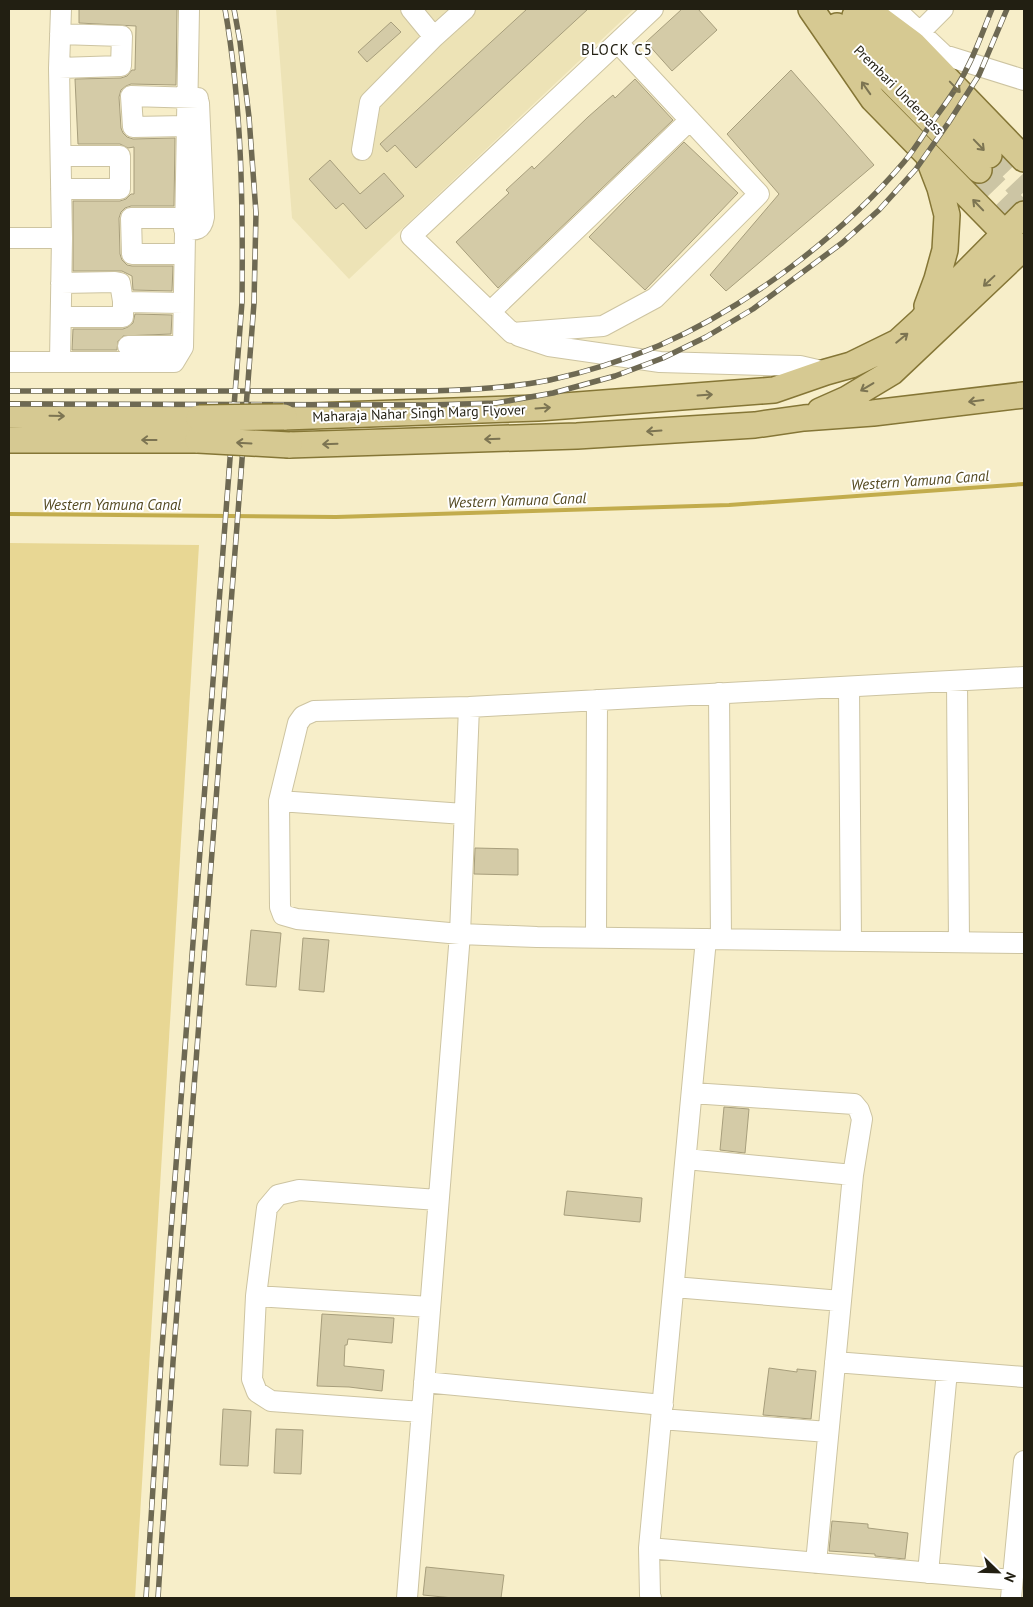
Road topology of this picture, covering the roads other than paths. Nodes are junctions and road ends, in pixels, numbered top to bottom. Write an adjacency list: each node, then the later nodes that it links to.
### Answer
1 (61, 9): 13 (street)
2 (189, 9): 19 (street)
3 (411, 9): 14 (street)
4 (465, 9): 14 (street)
5 (653, 9): 15 (street)
6 (811, 9): 23 (main road, one-way to 6)
7 (820, 9): 8 (main road, Prembari Underpass, one-way to 7)
8 (848, 9)
9 (866, 9): 25 (main road, one-way to 25)
10 (895, 9): 12 (street)
11 (943, 9): 12 (street)
12 (920, 32): 18 (street)
13 (60, 34): 16 (street); 16 (street)
14 (434, 37): 22 (street)
15 (618, 43): 20 (street); 36 (street)
16 (59, 68): 24 (street)
17 (198, 78): 19 (street)
18 (1024, 80)
19 (193, 98): 21 (street); 21 (street); 28 (street)
20 (690, 120): 36 (street); 39 (street)
21 (186, 126): 28 (street)
22 (362, 150)
23 (927, 154): 31 (main road, one-way to 23); 38 (main road)
24 (60, 156): 26 (street); 26 (street)
25 (1024, 159)
26 (61, 189): 30 (street)
27 (1024, 214): 31 (main road)
28 (184, 224): 32 (street); 32 (street)
29 (9, 238): 30 (street)
30 (62, 238): 33 (street)
31 (1019, 246): 38 (main road, Maharaja Nahar Singh Marg Flyover); 47 (main road, one-way to 47)
32 (184, 254): 35 (street)
33 (61, 283): 34 (street); 37 (street)
34 (123, 301): 35 (street); 37 (street)
35 (183, 303): 41 (street)
36 (490, 312): 39 (street)
37 (61, 317): 43 (street)
38 (922, 320): 44 (main road, Maharaja Nahar Singh Marg Flyover, one-way to 38)
39 (512, 333): 44 (street)
40 (128, 346): 41 (street)
41 (183, 346): 43 (street)
42 (9, 362): 43 (street)
43 (60, 362)
44 (826, 372): 46 (main road, Maharaja Nahar Singh Marg Flyover, one-way to 44, bridge)
45 (1024, 395): 47 (main road, one-way to 47)
46 (9, 415)
47 (804, 418): 48 (main road, Maharaja Nahar Singh Marg Flyover, one-way to 48, bridge)
48 (9, 440)
49 (1024, 677): 50 (street)
50 (957, 681): 51 (street); 61 (street)
51 (849, 687): 52 (street); 60 (street)
52 (719, 694): 53 (street); 59 (street)
53 (597, 700): 54 (street); 58 (street)
54 (469, 707): 55 (street); 56 (street)
55 (279, 800): 56 (street); 57 (street)
56 (464, 814): 57 (street)
57 (460, 934): 58 (street); 66 (street)
58 (596, 938): 59 (street)
59 (714, 939): 60 (street); 63 (street)
60 (851, 941): 61 (street)
61 (959, 942): 62 (street)
62 (1024, 943)
63 (692, 1093): 64 (street); 65 (street)
64 (686, 1159): 65 (street); 67 (street)
65 (852, 1175): 69 (street)
66 (438, 1200): 68 (street); 70 (street)
67 (674, 1287): 69 (street); 76 (street)
68 (256, 1296): 70 (street); 75 (street)
69 (841, 1301): 71 (street)
70 (430, 1307): 74 (street)
71 (835, 1362): 72 (street); 77 (street)
72 (947, 1371): 73 (street); 82 (street)
73 (1024, 1377)
74 (424, 1382): 75 (street); 76 (street)
75 (422, 1412): 84 (street)
76 (662, 1412): 77 (street); 80 (street)
77 (828, 1432): 81 (street)
78 (1024, 1461): 79 (street)
79 (1024, 1466): 83 (street)
80 (649, 1548): 81 (street); 85 (street)
81 (816, 1563): 82 (street)
82 (928, 1573): 83 (street)
83 (1012, 1589)
84 (405, 1597)
85 (646, 1597)

